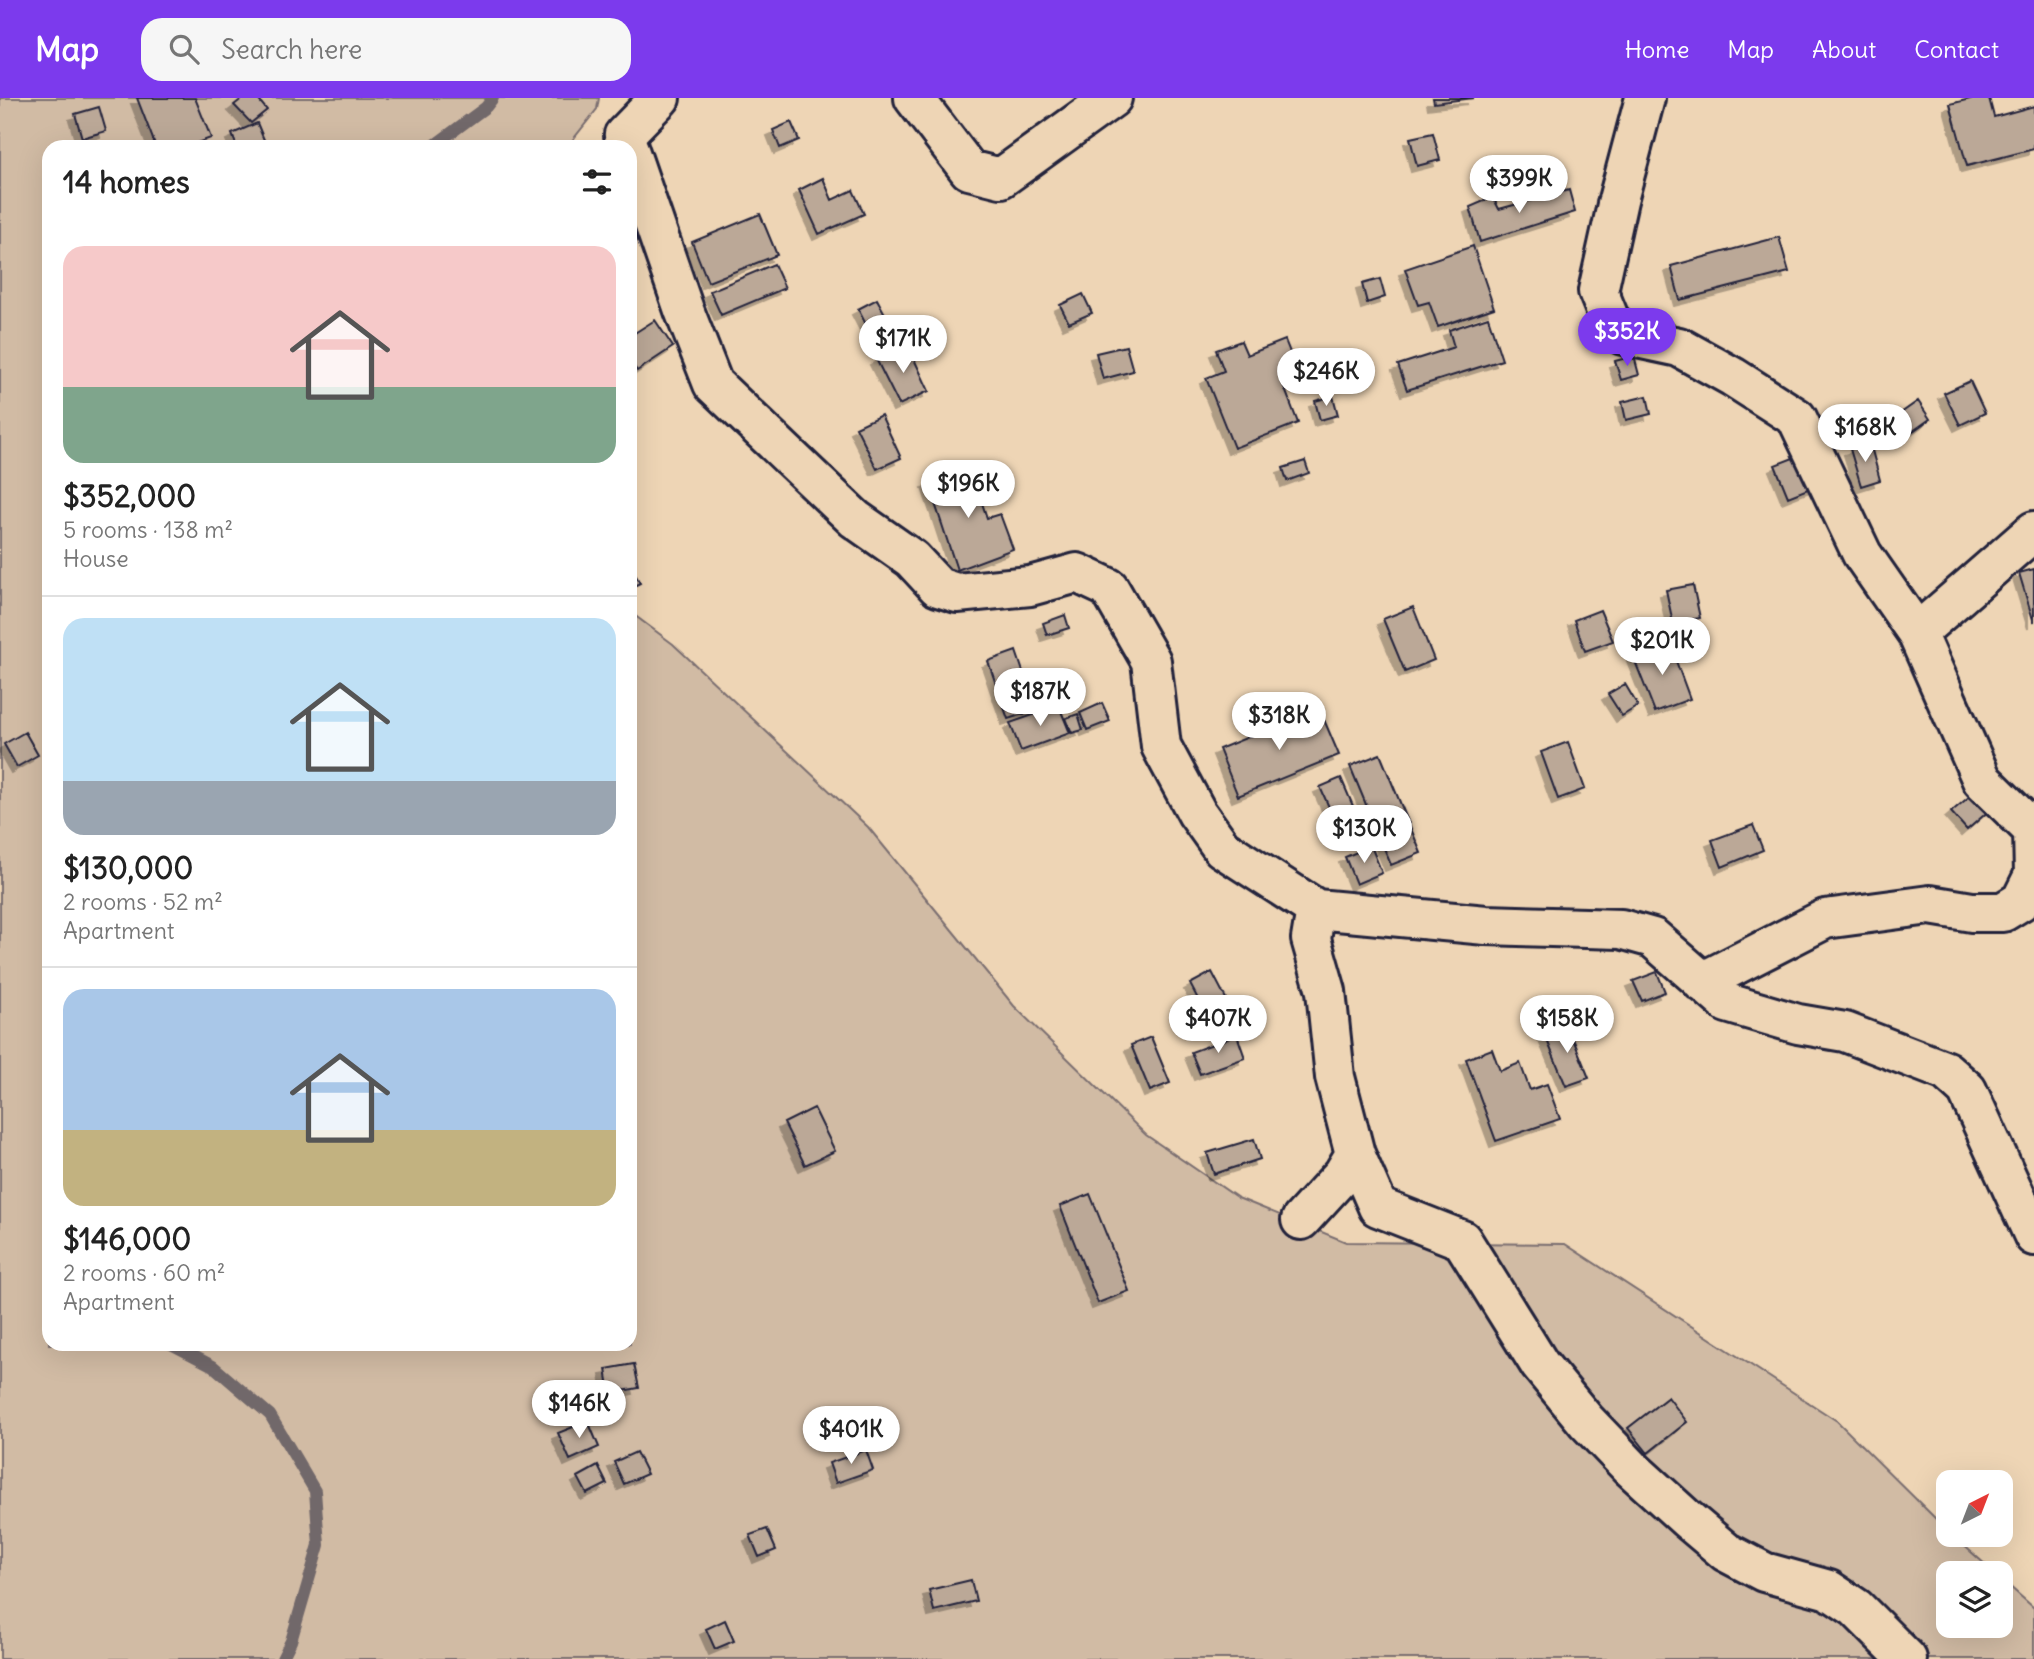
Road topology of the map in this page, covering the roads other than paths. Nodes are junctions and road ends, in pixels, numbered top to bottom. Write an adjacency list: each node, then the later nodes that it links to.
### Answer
1 (660, 98): 5 (street)
2 (914, 98): 3 (street)
3 (1112, 98)
4 (1645, 98): 8 (street)
5 (626, 140)
6 (637, 173): 10 (street)
7 (2034, 531): 8 (street)
8 (1917, 633): 9 (street)
9 (2034, 830): 11 (street)
10 (1316, 909): 11 (street); 12 (street)
11 (1702, 982): 14 (street)
12 (1355, 1154): 13 (street); 15 (street)
13 (1301, 1220)
14 (2034, 1236)
15 (1907, 1659)

